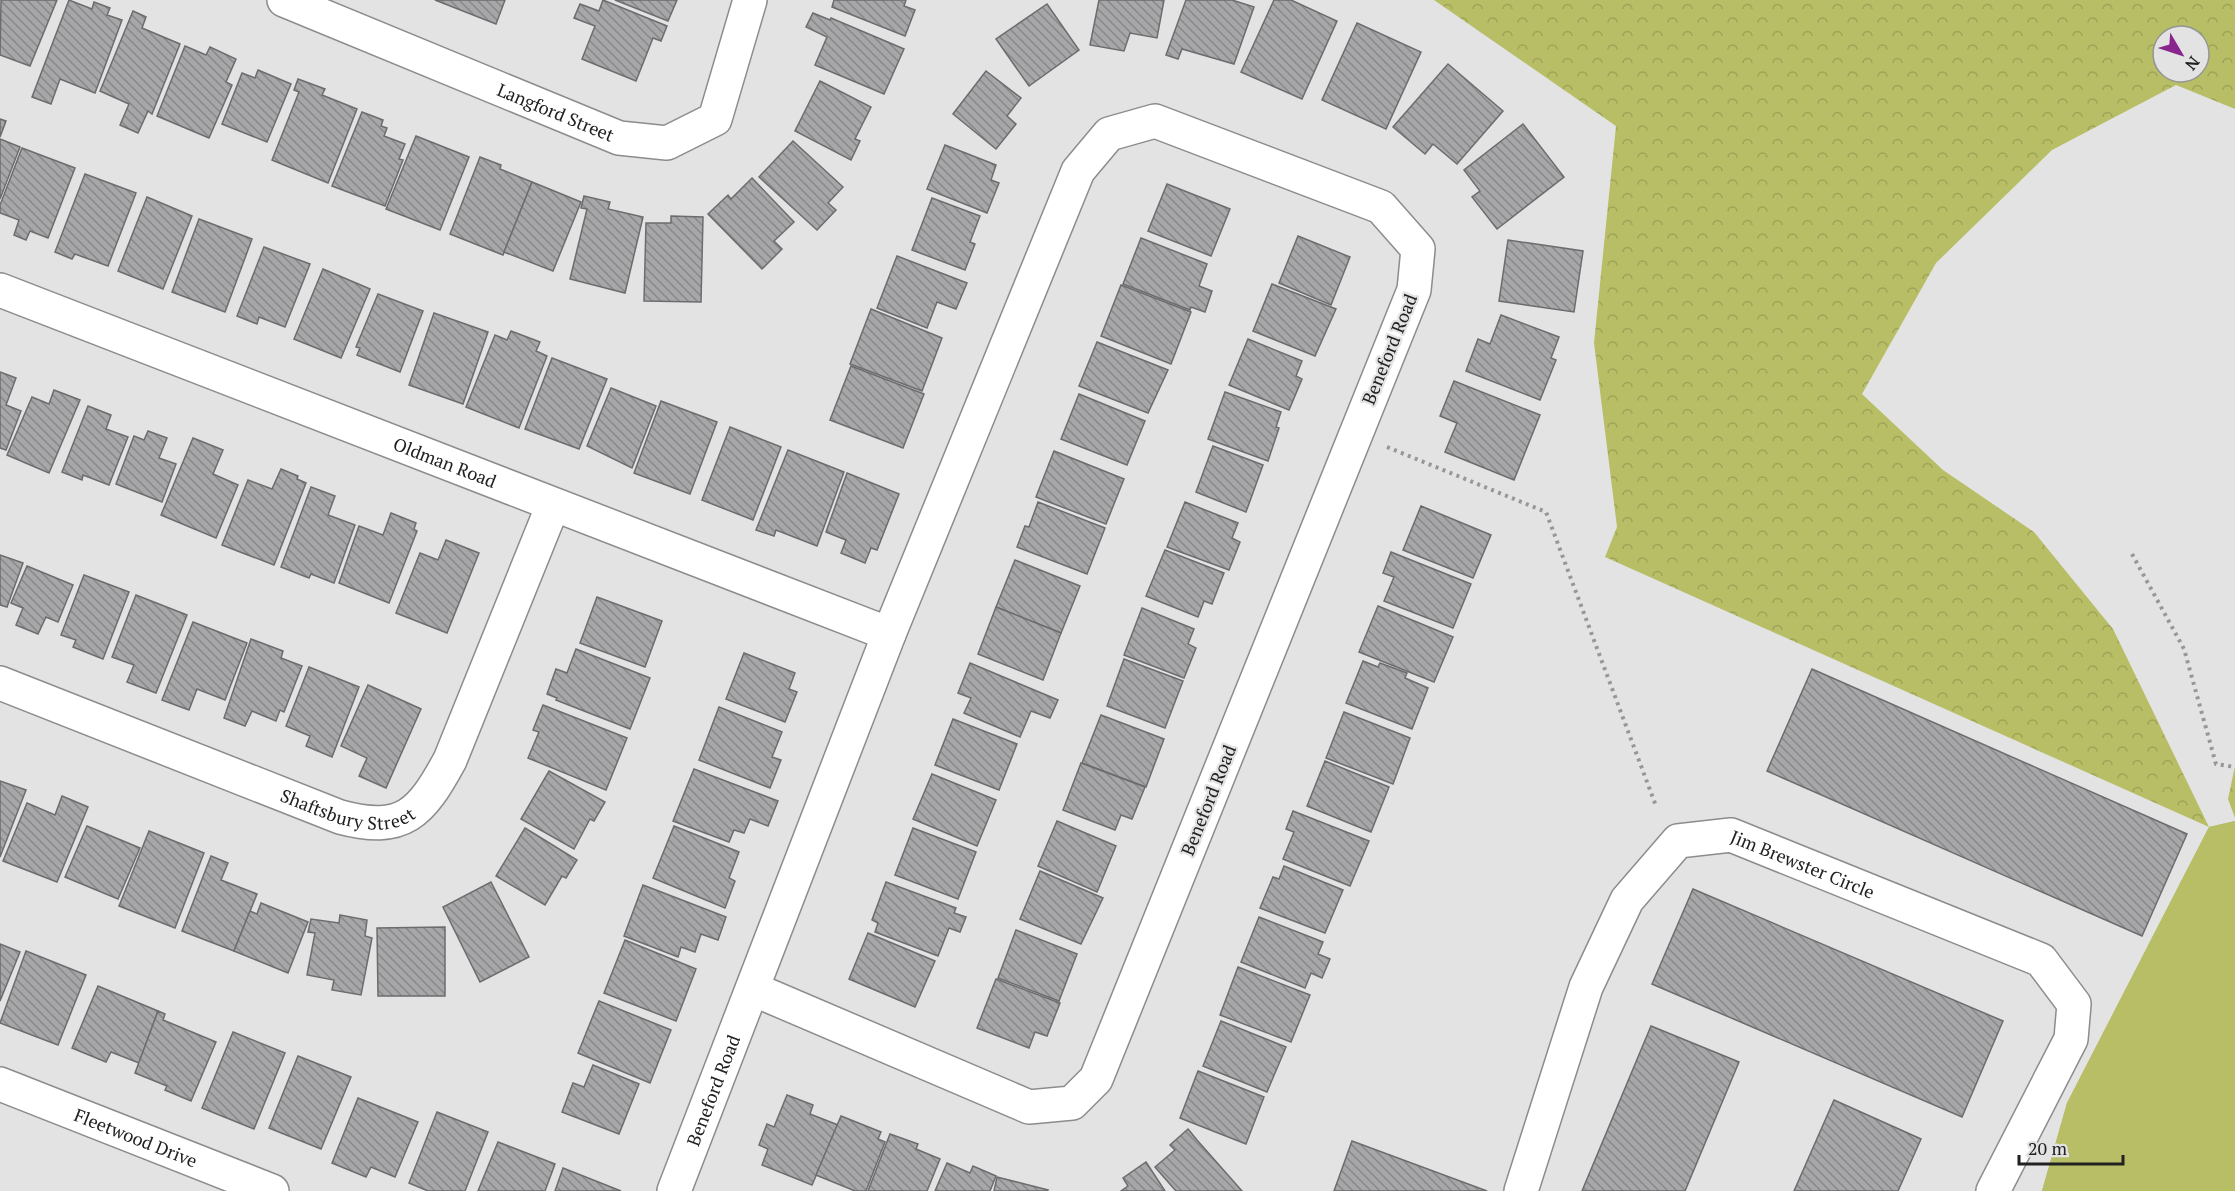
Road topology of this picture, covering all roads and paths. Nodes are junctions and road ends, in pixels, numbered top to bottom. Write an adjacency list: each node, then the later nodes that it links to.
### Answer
1 (750, 0): 2 (street, Langford Street)
2 (302, 3)
3 (0, 290): 5 (street, Oldman Road)
4 (1356, 434): 7 (street, Beneford Road); 10 (path); 11 (street, Beneford Road)
5 (553, 505): 7 (street, Oldman Road); 8 (street, Shaftsbury Street)
6 (2132, 554): 9 (path)
7 (889, 633): 11 (street, Beneford Road)
8 (0, 683)
9 (2235, 767)
10 (1656, 806)
11 (753, 989): 14 (street, Beneford Road)
12 (0, 1084): 13 (street, Fleetwood Drive)
13 (272, 1191)
14 (674, 1191)
15 (1521, 1191): 16 (street, Jim Brewster Circle)
16 (1994, 1191)

